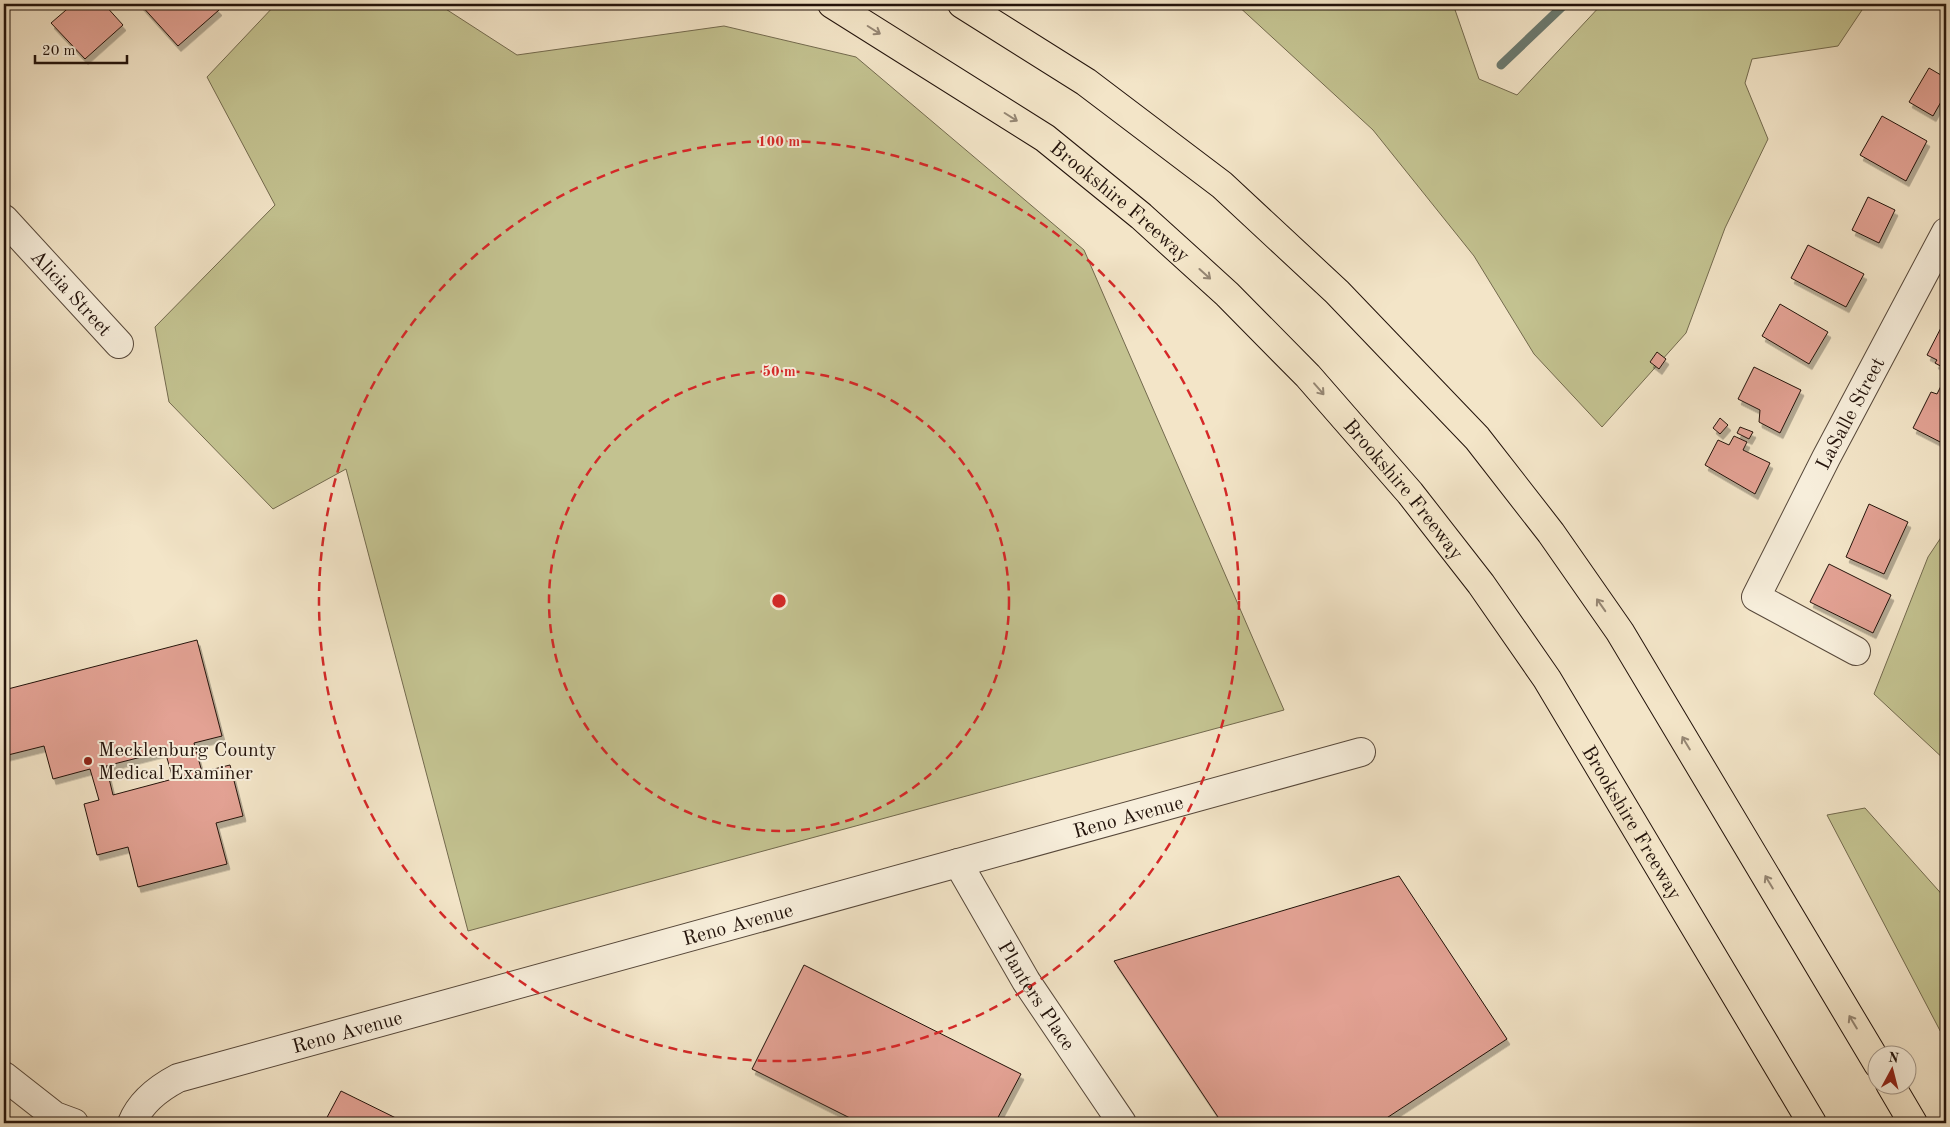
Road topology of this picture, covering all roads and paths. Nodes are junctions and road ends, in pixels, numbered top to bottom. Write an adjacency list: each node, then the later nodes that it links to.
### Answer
1 (832, 4): 15 (highway, Brookshire Freeway, one-way to 15)
2 (962, 4): 9 (highway, one-way to 2)
3 (4, 219): 5 (street, Alicia Street)
4 (1946, 232): 6 (street, LaSalle Street)
5 (119, 344)
6 (1856, 651)
7 (1361, 752): 8 (street, Reno Avenue)
8 (958, 863): 13 (street, Reno Avenue); 14 (street, Planters Place)
9 (1868, 1047)
10 (4, 1076): 12 (street)
11 (1896, 1094): 16 (highway)
12 (74, 1123)
13 (132, 1123)
14 (1122, 1123)
15 (1812, 1123)
16 (1913, 1123)

